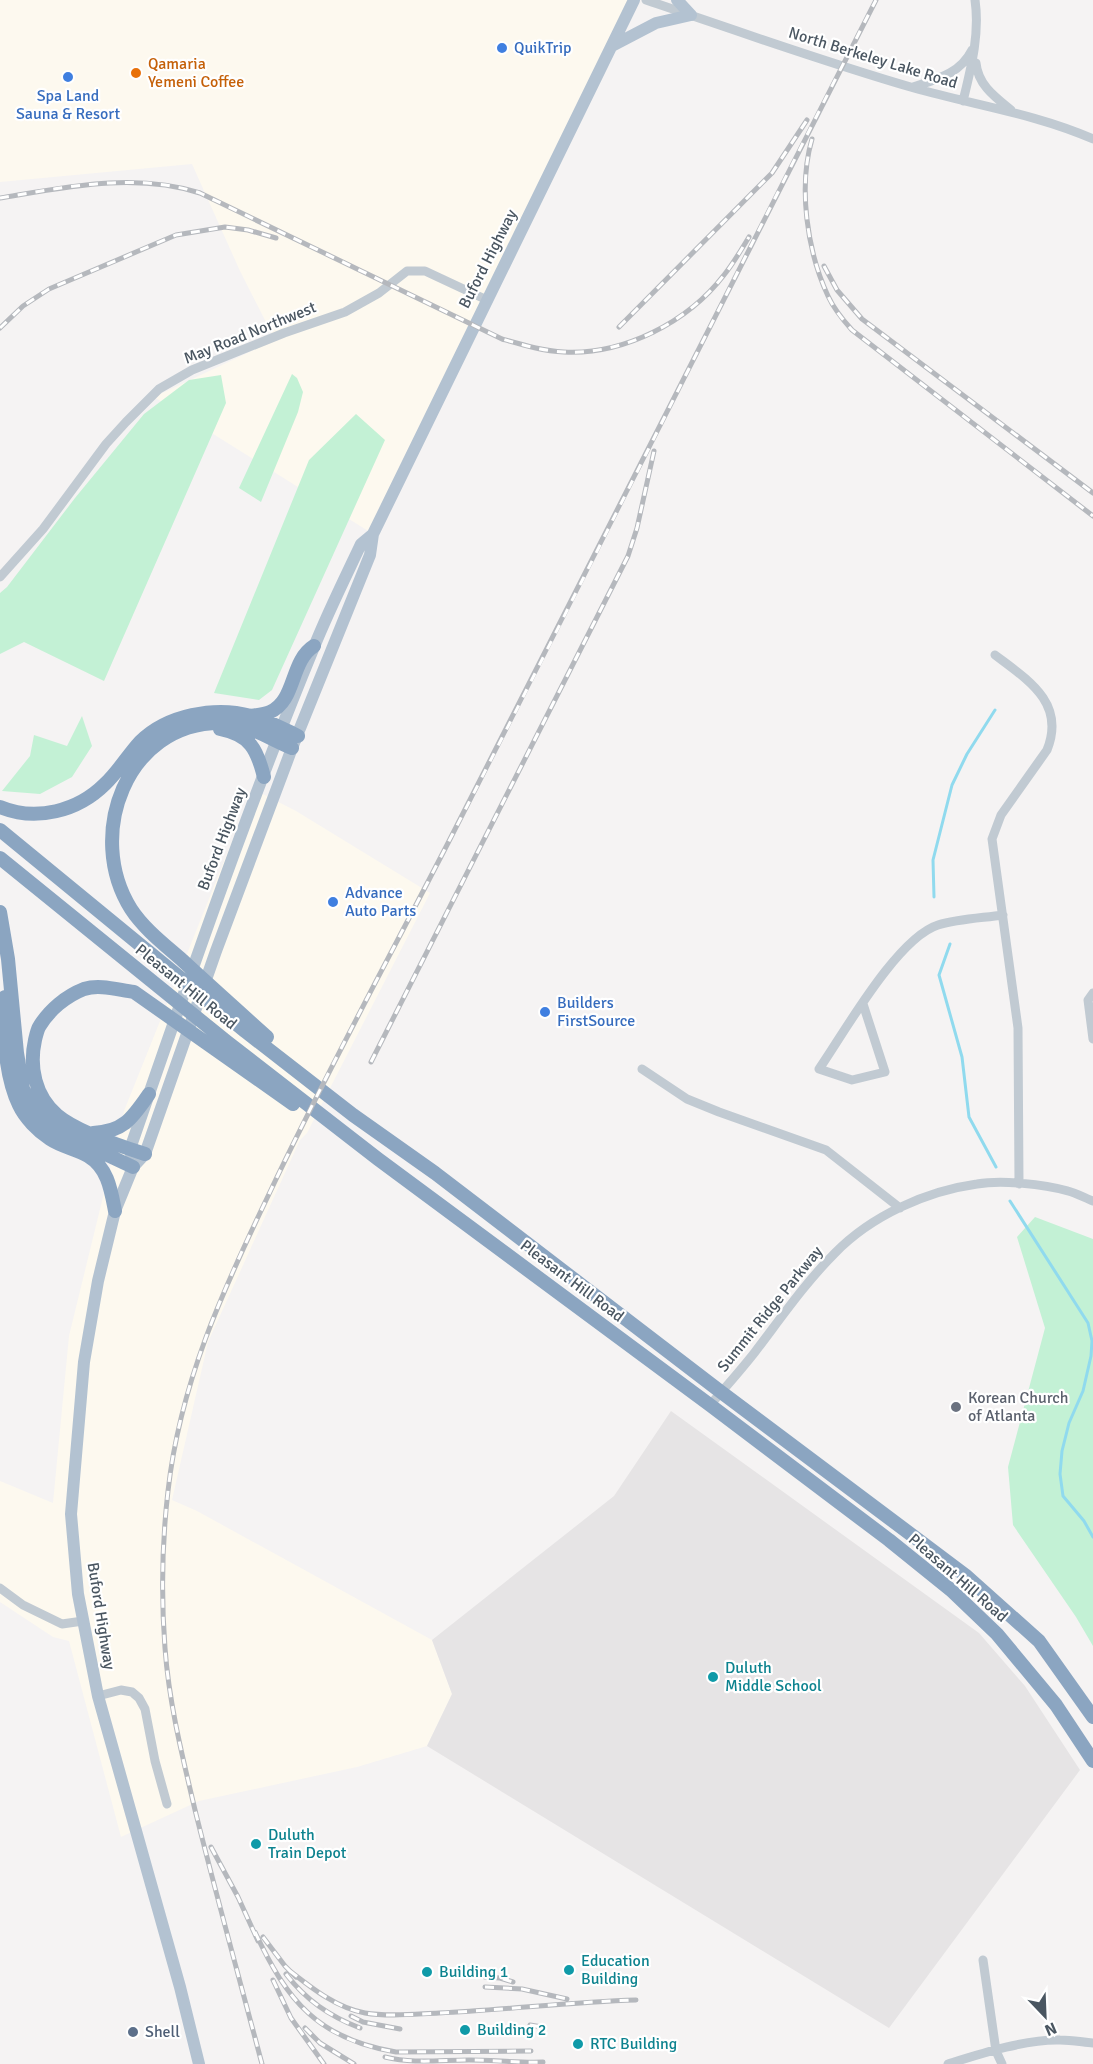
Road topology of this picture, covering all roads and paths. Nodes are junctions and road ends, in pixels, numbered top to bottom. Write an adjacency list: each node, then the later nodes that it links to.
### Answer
1 (634, 0): 7 (main road, Buford Highway)
2 (646, 0): 5 (street, North Berkeley Lake Road)
3 (677, 0): 5 (main road)
4 (975, 0): 6 (street)
5 (691, 15): 7 (main road); 8 (street, North Berkeley Lake Road)
6 (975, 45): 8 (street); 9 (street); 10 (street)
7 (611, 47): 12 (main road, Buford Highway)
8 (912, 87): 9 (street, North Berkeley Lake Road)
9 (963, 101): 10 (street, North Berkeley Lake Road)
10 (1014, 112): 11 (street, North Berkeley Lake Road)
11 (1093, 139)
12 (487, 300): 13 (main road, Buford Highway); 14 (street, May Road Northwest)
13 (373, 534): 15 (main road, Buford Highway); 19 (main road, Buford Highway)
14 (0, 577)
15 (314, 646): 17 (highway); 18 (main road, Buford Highway)
16 (995, 655): 26 (street)
17 (251, 716): 18 (highway); 22 (highway)
18 (279, 735): 19 (highway); 20 (main road, Buford Highway); 21 (highway)
19 (295, 742): 36 (main road, Buford Highway)
20 (264, 777): 21 (highway); 32 (main road, Buford Highway)
21 (124, 785): 33 (highway)
22 (0, 807)
23 (0, 830): 33 (highway, Pleasant Hill Road)
24 (0, 858): 37 (highway, Pleasant Hill Road)
25 (0, 912): 27 (highway)
26 (1003, 915): 29 (street); 39 (street)
27 (8, 958): 38 (highway); 42 (highway)
28 (1093, 993): 30 (street)
29 (863, 1004): 29 (street)
30 (1093, 1039)
31 (642, 1069): 41 (street)
32 (149, 1094): 34 (highway); 35 (main road, Buford Highway)
33 (353, 1115): 43 (highway, Pleasant Hill Road)
34 (91, 1133): 35 (highway); 37 (highway)
35 (130, 1149): 36 (highway); 38 (main road, Buford Highway)
36 (145, 1154): 38 (main road, Buford Highway)
37 (378, 1159): 44 (highway, Pleasant Hill Road)
38 (133, 1167): 42 (main road, Buford Highway)
39 (1019, 1184): 40 (street, Summit Ridge Parkway); 41 (street, Summit Ridge Parkway)
40 (1093, 1202)
41 (900, 1208): 43 (street, Summit Ridge Parkway)
42 (115, 1211): 46 (main road, Buford Highway)
43 (721, 1392): 44 (street, Summit Ridge Parkway); 48 (highway, Pleasant Hill Road)
44 (710, 1405): 49 (highway, Pleasant Hill Road)
45 (0, 1588): 46 (street)
46 (83, 1621): 47 (main road, Buford Highway)
47 (98, 1696): 50 (street); 54 (main road, Buford Highway)
48 (1093, 1717)
49 (1093, 1761)
50 (167, 1804)
51 (983, 1960): 53 (street)
52 (1093, 2043): 53 (street)
53 (996, 2051): 55 (street); 56 (street)
54 (200, 2064)
55 (948, 2064)
56 (1002, 2064)

